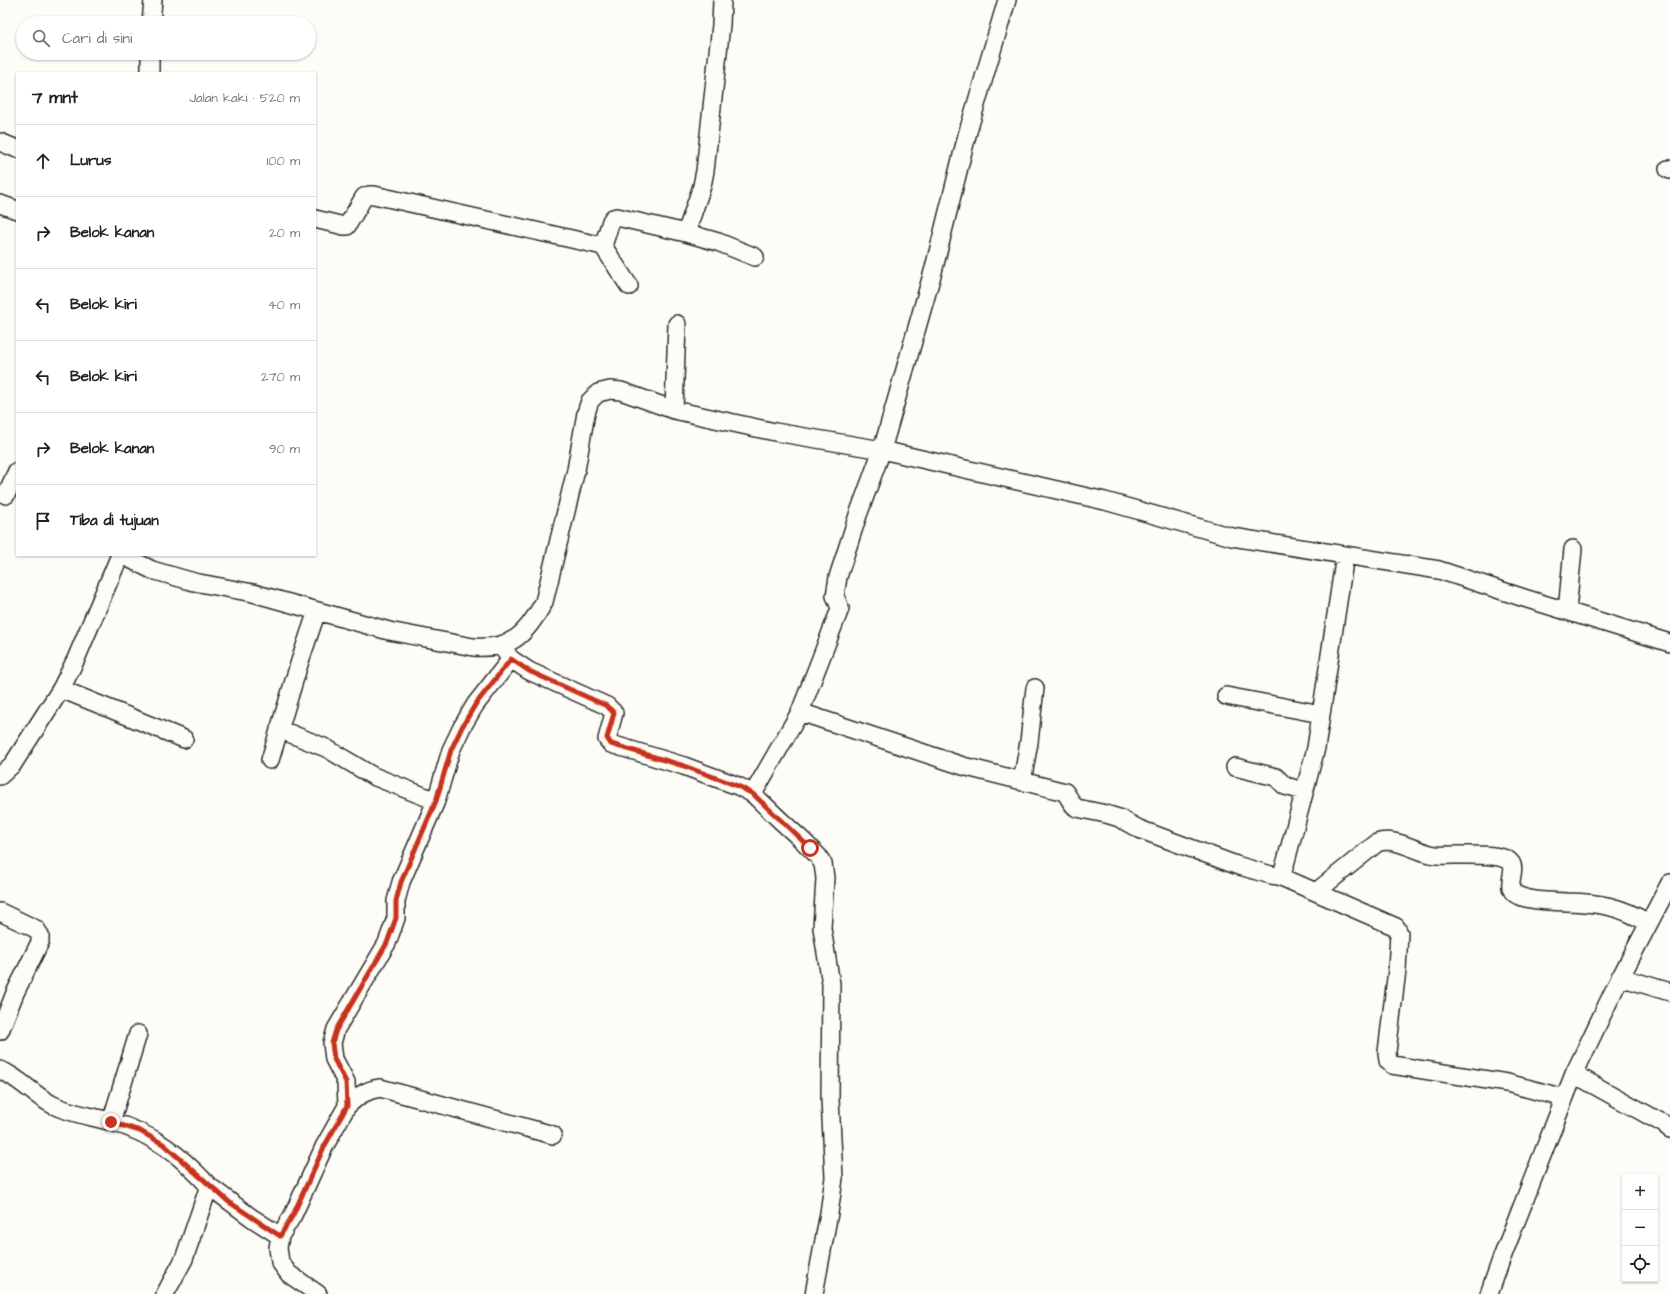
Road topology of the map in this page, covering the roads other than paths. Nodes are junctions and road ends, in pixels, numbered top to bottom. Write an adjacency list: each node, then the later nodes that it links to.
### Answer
1 (153, 0): 4 (street)
2 (722, 0): 12 (street)
3 (1007, 0): 18 (street)
4 (152, 16)
5 (150, 60): 6 (street)
6 (150, 72)
7 (0, 142): 8 (street)
8 (16, 149)
9 (0, 204): 10 (street)
10 (16, 210)
11 (316, 219): 13 (street)
12 (686, 233): 13 (street); 14 (street)
13 (603, 246): 15 (street)
14 (755, 257)
15 (629, 286)
16 (677, 324): 17 (street)
17 (674, 410): 18 (street); 28 (street)
18 (882, 450): 22 (street); 32 (street)
19 (16, 474): 20 (street)
20 (8, 496)
21 (1573, 549): 26 (street)
22 (1345, 555): 26 (street); 33 (street)
23 (121, 556): 30 (street)
24 (123, 556): 25 (street)
25 (317, 611): 28 (street); 34 (street)
26 (1567, 611): 27 (street)
27 (1670, 643)
28 (506, 653): 41 (street); 42 (street)
29 (1035, 688): 39 (street)
30 (61, 689): 35 (street); 38 (street)
31 (1226, 696): 33 (street)
32 (800, 712): 39 (street); 41 (street)
33 (1321, 714): 40 (street)
34 (279, 730): 36 (street); 42 (street)
35 (184, 739)
36 (270, 760)
37 (1235, 767): 40 (street)
38 (0, 776)
39 (1022, 782): 43 (street)
40 (1304, 791): 43 (street)
41 (753, 794): 63 (street)
42 (436, 801): 55 (street)
43 (1279, 876): 45 (street)
44 (1670, 883): 47 (street)
45 (1316, 892): 47 (street); 54 (street)
46 (0, 912): 50 (street)
47 (1648, 923): 48 (street)
48 (1620, 977): 49 (street); 53 (street)
49 (1670, 992)
50 (0, 1031)
51 (138, 1034): 56 (street)
52 (0, 1070): 56 (street)
53 (1574, 1074): 54 (street); 57 (street)
54 (1564, 1098): 64 (street)
55 (347, 1106): 58 (street); 60 (street)
56 (111, 1122): 59 (street)
57 (1670, 1129)
58 (553, 1135)
59 (209, 1186): 60 (street); 61 (street)
60 (280, 1236): 62 (street)
61 (165, 1294)
62 (318, 1294)
63 (814, 1294)
64 (1489, 1294)

